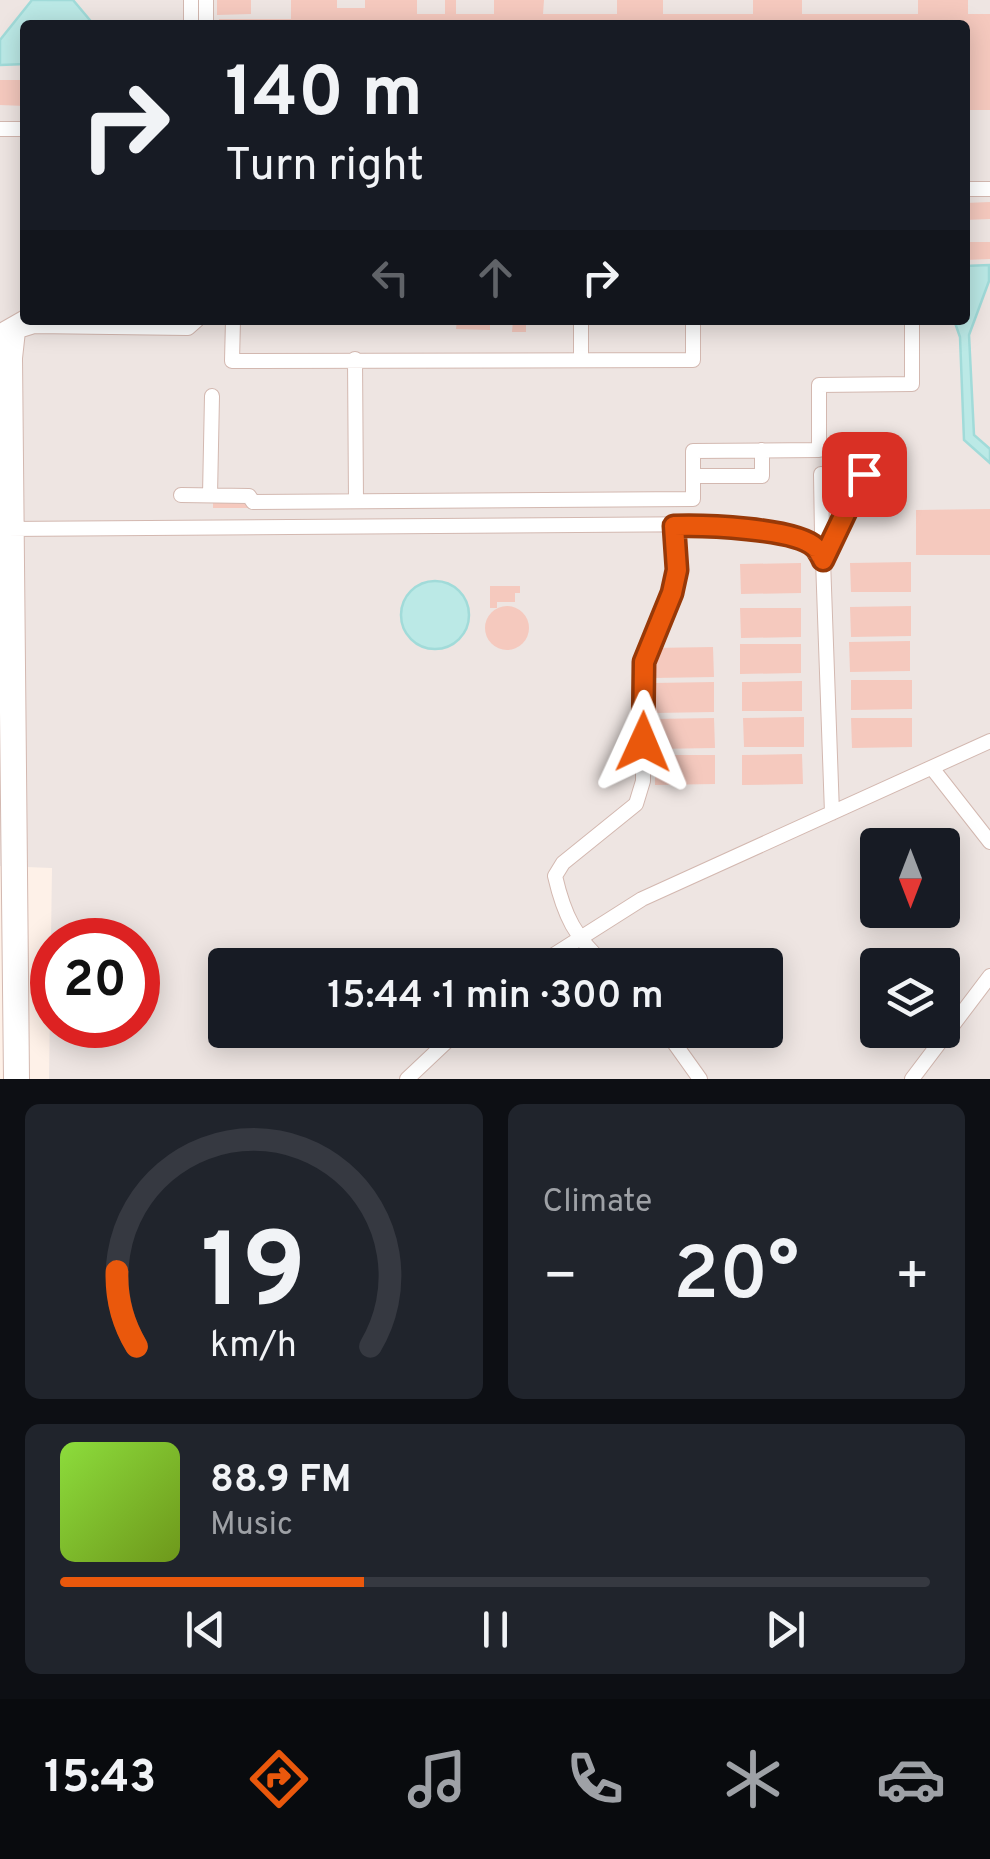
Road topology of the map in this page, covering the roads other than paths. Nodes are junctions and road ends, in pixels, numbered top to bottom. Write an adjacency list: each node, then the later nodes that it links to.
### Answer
1 (191, 325): 6 (street)
2 (233, 325): 7 (street)
3 (581, 325): 8 (street)
4 (694, 325): 8 (street)
5 (912, 325): 11 (street)
6 (12, 326): 10 (street); 19 (street)
7 (355, 359): 8 (street); 17 (street)
8 (581, 360)
9 (212, 396): 16 (street)
10 (2, 450): 19 (street)
11 (762, 450): 14 (street); 14 (street)
12 (821, 474): 20 (street)
13 (864, 474): 20 (street)
14 (693, 476): 17 (street)
15 (182, 495): 16 (street)
16 (210, 495): 17 (street)
17 (356, 501)
18 (674, 526): 19 (street); 20 (street); 27 (street)
19 (11, 529): 21 (street); 26 (street)
20 (819, 554): 24 (street)
21 (3, 625): 26 (street)
22 (990, 741): 23 (street)
23 (932, 768): 24 (street); 25 (street)
24 (832, 813): 27 (street)
25 (990, 842)
26 (15, 863): 31 (street); 35 (street)
27 (579, 938): 28 (street); 29 (street)
28 (564, 948)
29 (589, 948)
30 (990, 976): 38 (street)
31 (5, 1031): 34 (street)
32 (440, 1048): 36 (street)
33 (678, 1048): 37 (street)
34 (11, 1079)
35 (22, 1079)
36 (408, 1079)
37 (700, 1079)
38 (912, 1079)

